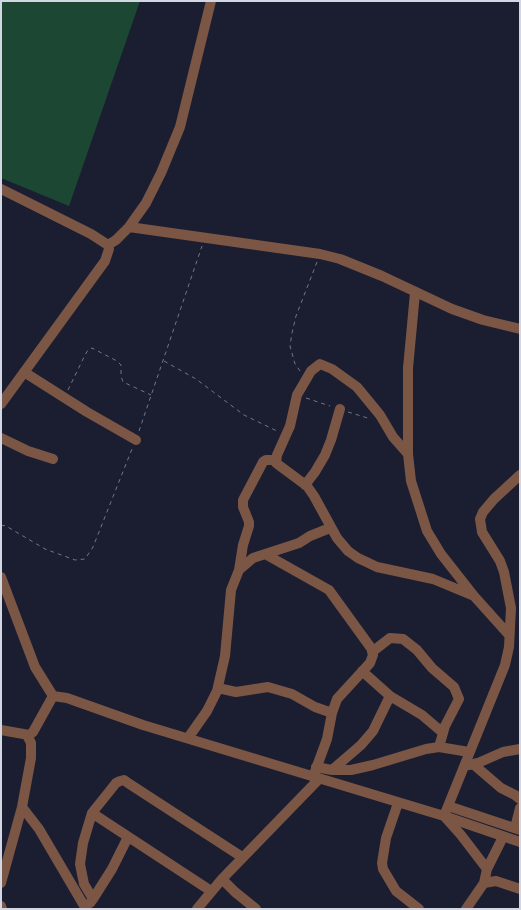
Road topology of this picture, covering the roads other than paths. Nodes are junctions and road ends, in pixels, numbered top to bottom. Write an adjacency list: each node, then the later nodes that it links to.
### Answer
1 (211, 1): 3 (street)
2 (1, 189): 4 (street)
3 (129, 227): 4 (street); 5 (street)
4 (108, 245): 7 (street)
5 (415, 293): 6 (street); 12 (street)
6 (520, 329)
7 (24, 372): 8 (street); 11 (street)
8 (1, 404)
9 (340, 409): 16 (street)
10 (1, 438): 13 (street)
11 (136, 440)
12 (408, 454): 14 (street); 21 (street)
13 (53, 459)
14 (276, 460): 16 (street); 19 (street)
15 (520, 475): 22 (street)
16 (305, 484): 17 (street)
17 (330, 528): 18 (street); 21 (street)
18 (265, 554): 19 (street); 24 (street)
19 (239, 570): 26 (street)
20 (1, 577): 27 (street)
21 (474, 596): 22 (street)
22 (509, 632): 23 (street); 36 (street)
23 (520, 639)
24 (372, 652): 25 (street); 31 (street)
25 (362, 671): 28 (street); 29 (street)
26 (218, 688): 29 (street); 33 (street)
27 (53, 696): 32 (street); 33 (street)
28 (390, 696): 31 (street); 38 (street)
29 (332, 713): 39 (street)
30 (1, 730): 32 (street)
31 (442, 732): 34 (street)
32 (27, 735): 42 (street)
33 (188, 738): 39 (street)
34 (438, 747): 36 (street); 38 (street)
35 (520, 750): 37 (street)
36 (468, 752): 37 (street)
37 (468, 765): 40 (street); 44 (street)
38 (332, 770): 39 (street)
39 (316, 774): 41 (street); 50 (street)
40 (520, 799)
41 (398, 803): 44 (street); 63 (street)
42 (22, 807): 52 (street); 59 (street)
43 (520, 808): 46 (street)
44 (446, 811): 46 (street); 48 (street); 51 (street)
45 (92, 813): 47 (street); 50 (street); 58 (street)
46 (517, 829)
47 (128, 837): 57 (street); 58 (street)
48 (502, 837): 49 (street); 51 (street)
49 (520, 842)
50 (242, 857): 53 (street)
51 (487, 869): 55 (street)
52 (3, 872): 54 (street)
53 (222, 879): 57 (street); 62 (street)
54 (1, 883)
55 (484, 883): 56 (street); 60 (street)
56 (520, 889)
57 (210, 892): 61 (street)
58 (93, 900): 59 (street)
59 (84, 908)
60 (467, 908)
61 (197, 909)
62 (256, 909)
63 (419, 909)

